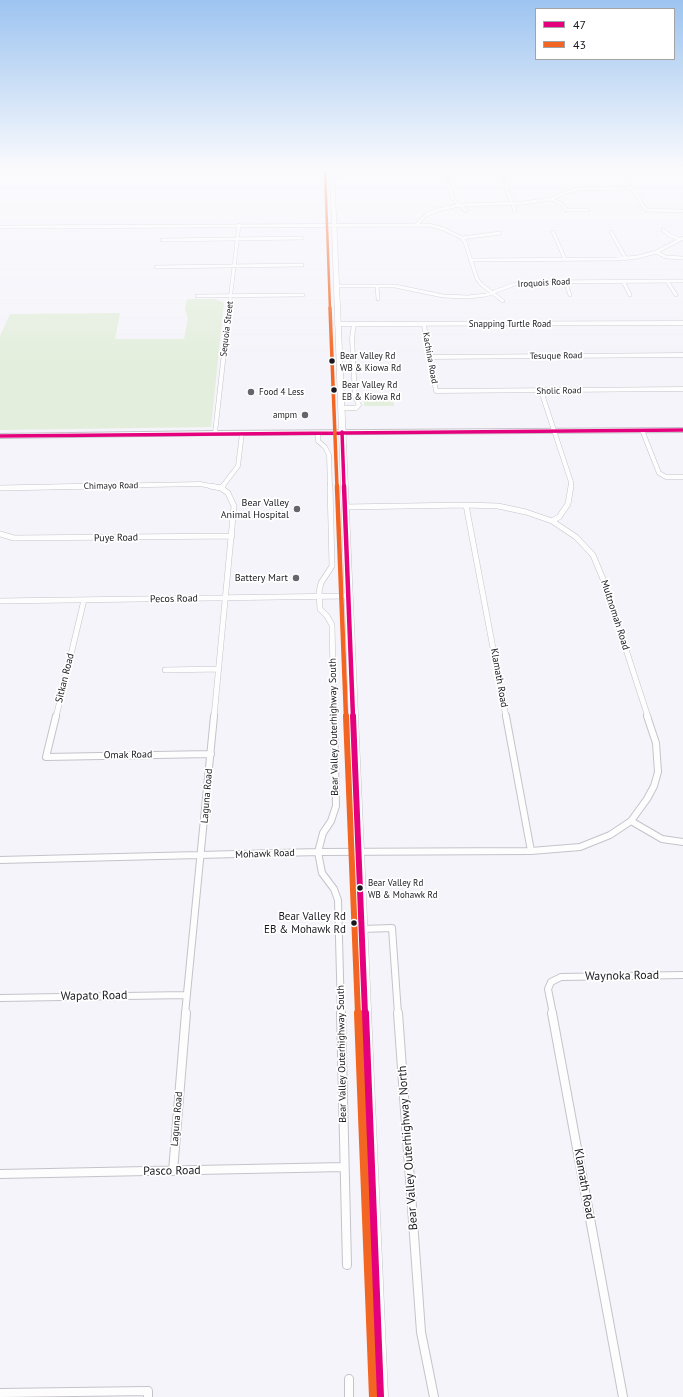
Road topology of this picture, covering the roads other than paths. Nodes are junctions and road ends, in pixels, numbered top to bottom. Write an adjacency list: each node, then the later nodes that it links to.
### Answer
1 (237, 235): 10 (street, Sequoia Street)
2 (333, 235): 25 (main road)
3 (456, 235): 9 (street)
4 (483, 235): 9 (street)
5 (554, 235): 15 (street)
6 (613, 235): 16 (street)
7 (670, 235): 11 (street)
8 (302, 238): 10 (street)
9 (462, 238): 17 (street)
10 (237, 239): 12 (street); 19 (street, Sequoia Street)
11 (681, 239): 13 (street)
12 (162, 240)
13 (656, 252): 14 (street); 16 (street)
14 (683, 258)
15 (565, 259): 16 (street); 17 (street)
16 (626, 259)
17 (470, 260): 27 (street)
18 (302, 265): 19 (street)
19 (234, 266): 20 (street); 33 (street, Sequoia Street)
20 (156, 267)
21 (564, 281): 22 (street, Iroquois Road); 27 (street, Iroquois Road); 29 (street)
22 (623, 281): 23 (street, Iroquois Road); 30 (street)
23 (667, 281): 24 (street, Iroquois Road); 31 (street)
24 (683, 281)
25 (335, 286): 26 (street, Iroquois Road); 37 (main road)
26 (377, 286): 27 (street, Iroquois Road); 34 (street)
27 (492, 293): 35 (street)
28 (303, 295): 33 (street)
29 (570, 295)
30 (630, 295)
31 (676, 295)
32 (197, 296): 33 (street)
33 (231, 296): 50 (street, Sequoia Street)
34 (378, 299)
35 (503, 301)
36 (683, 323): 39 (street, Snapping Turtle Road)
37 (338, 324): 38 (street, Snapping Turtle Road); 45 (main road)
38 (354, 324): 39 (street, Snapping Turtle Road); 45 (street)
39 (424, 325): 41 (street, Kachina Road)
40 (683, 354): 41 (street, Tesuque Road)
41 (430, 358): 44 (street, Kachina Road)
42 (683, 390): 43 (street, Sholic Road)
43 (541, 391): 44 (street, Sholic Road); 48 (street)
44 (436, 392)
45 (341, 408): 49 (main road)
46 (642, 430): 47 (street); 48 (street); 54 (street)
47 (683, 430)
48 (553, 431): 49 (street); 59 (street)
49 (342, 432): 52 (street); 58 (main road)
50 (215, 433): 51 (street); 53 (street)
51 (242, 433): 52 (street); 56 (street)
52 (318, 433): 63 (street)
53 (0, 436)
54 (683, 477)
55 (0, 488): 56 (street, Chimayo Road)
56 (221, 488): 61 (street, Laguna Road)
57 (466, 505): 58 (street, Multnomah Road); 59 (street, Multnomah Road); 73 (street, Klamath Road)
58 (345, 507): 62 (main road)
59 (552, 521): 71 (street, Multnomah Road)
60 (0, 534): 61 (street, Puye Road)
61 (232, 536): 64 (street, Laguna Road)
62 (348, 596): 63 (street, Pecos Road); 75 (main road)
63 (319, 597): 64 (street, Pecos Road); 74 (street, Bear Valley Outerhighway South)
64 (226, 598): 66 (street, Pecos Road); 67 (street, Laguna Road)
65 (0, 600): 66 (street, Pecos Road)
66 (84, 600): 70 (street, Sitkan Road)
67 (218, 669): 68 (street); 69 (street, Laguna Road)
68 (165, 670)
69 (211, 754): 70 (street, Omak Road); 76 (street, Laguna Road)
70 (46, 756)
71 (631, 820): 72 (street); 73 (street, Multnomah Road)
72 (683, 842)
73 (531, 851): 75 (street, Mohawk Road)
74 (318, 852): 75 (street, Mohawk Road); 76 (street, Mohawk Road); 83 (street, Bear Valley Outerhighway South)
75 (358, 853): 78 (main road)
76 (201, 855): 77 (street, Mohawk Road); 81 (street, Laguna Road)
77 (0, 860)
78 (362, 929): 91 (main road); 92 (street, Bear Valley Outerhighway North)
79 (683, 975): 80 (street, Waynoka Road)
80 (560, 978): 93 (street, Klamath Road)
81 (187, 995): 82 (street, Wapato Road); 84 (street, Laguna Road)
82 (0, 998)
83 (344, 1166): 84 (street, Pasco Road); 86 (street, Bear Valley Outerhighway South)
84 (173, 1171): 85 (street, Pasco Road)
85 (0, 1174)
86 (347, 1265)
87 (348, 1379): 90 (street)
88 (0, 1394): 89 (street)
89 (148, 1394)
90 (349, 1397)
91 (380, 1397)
92 (434, 1397)
93 (623, 1397)

